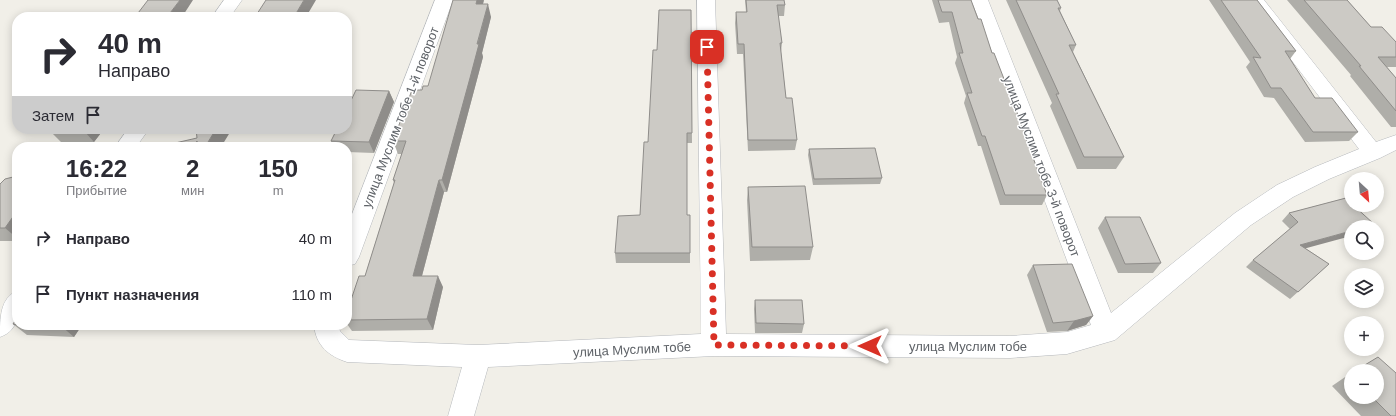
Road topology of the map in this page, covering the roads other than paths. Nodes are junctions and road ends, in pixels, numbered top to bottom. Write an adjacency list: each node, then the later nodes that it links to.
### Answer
1 (234, 0): 6 (street)
2 (444, 0): 11 (street, улица Муслим тобе 1-й поворот)
3 (706, 0): 16 (street)
4 (979, 0): 15 (street, улица Муслим тобе 3-й поворот)
5 (1255, 0): 10 (street)
6 (225, 12)
7 (135, 134): 8 (street)
8 (129, 142)
9 (1396, 142): 10 (street, улица Муслим тобе)
10 (1373, 153): 15 (street, улица Муслим тобе)
11 (352, 244)
12 (12, 309): 13 (street)
13 (0, 326)
14 (328, 330): 17 (street, улица Муслим тобе)
15 (1106, 332): 16 (street, улица Муслим тобе)
16 (714, 345): 17 (street, улица Муслим тобе)
17 (478, 356): 18 (street)
18 (461, 416)

